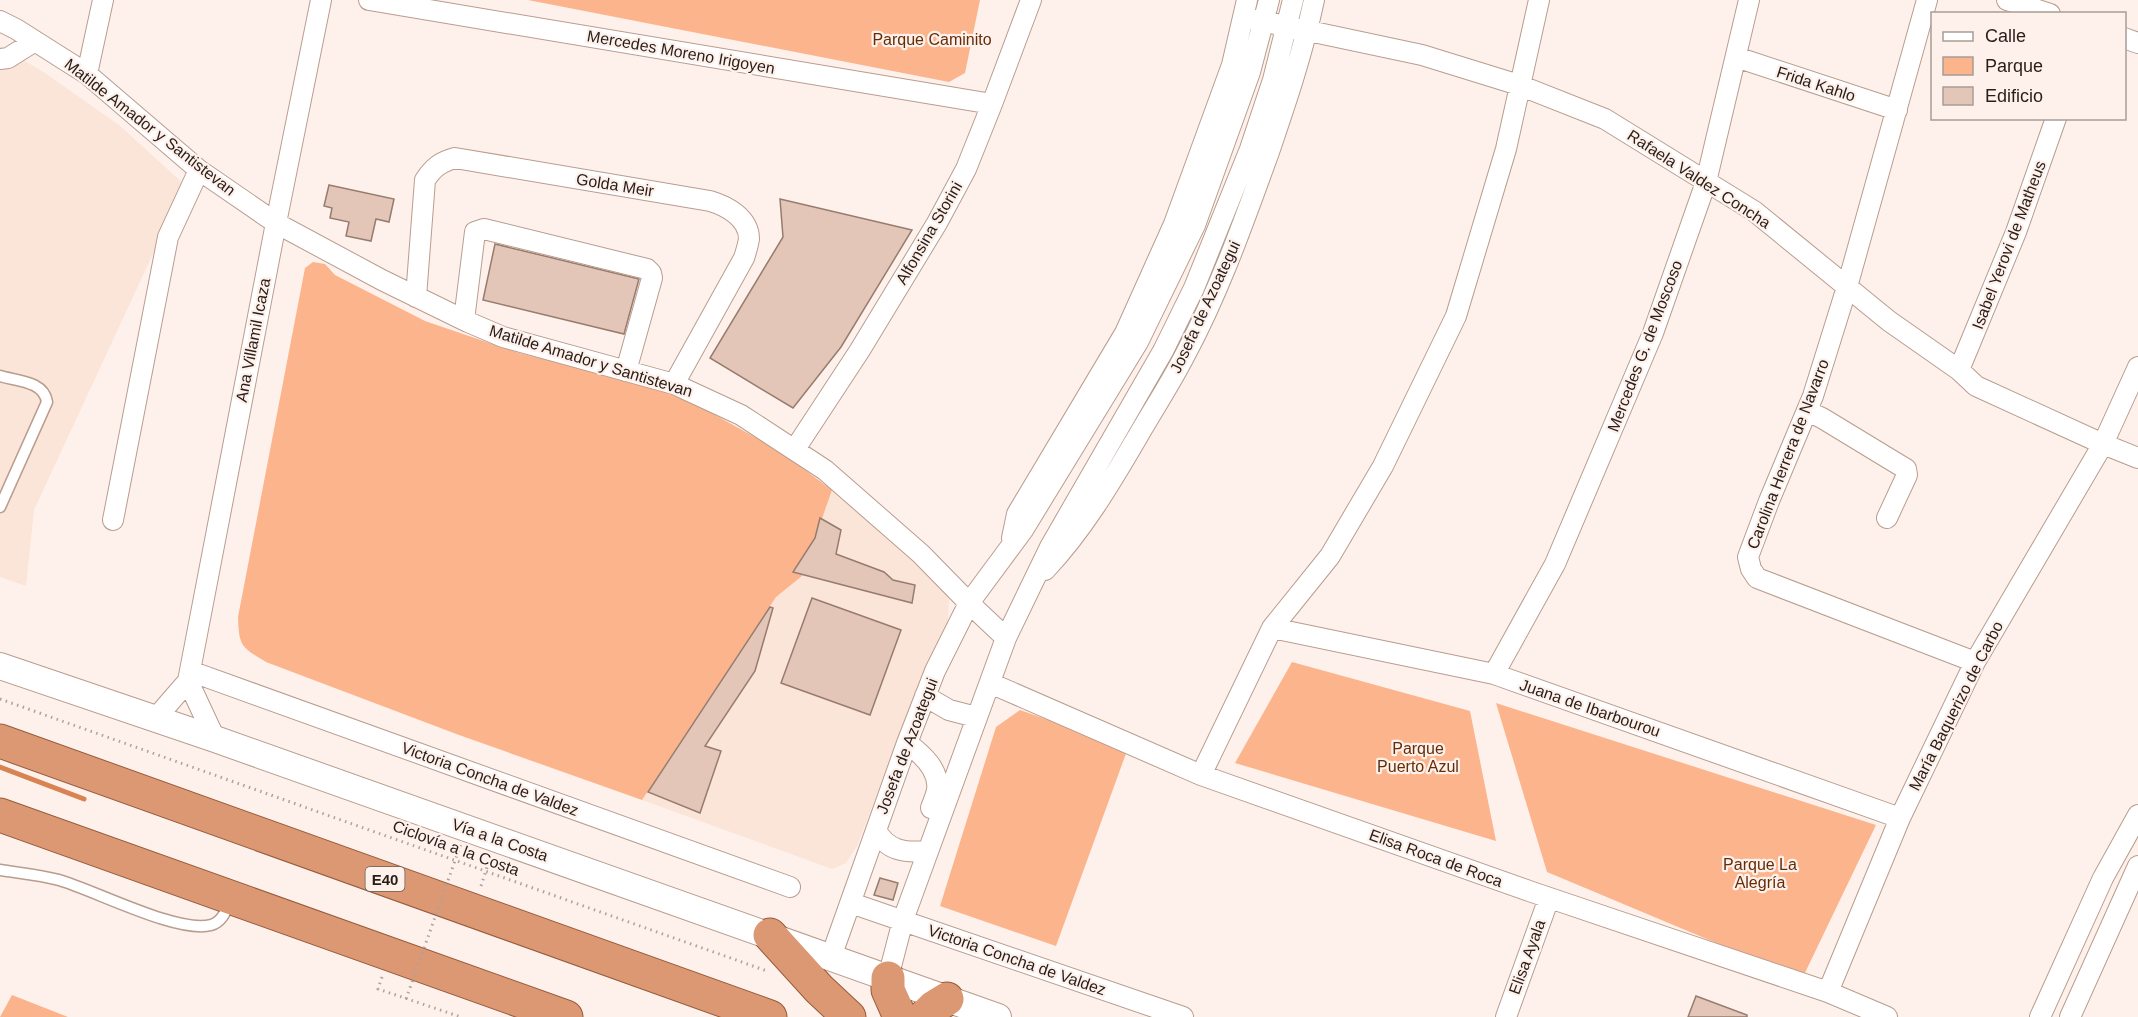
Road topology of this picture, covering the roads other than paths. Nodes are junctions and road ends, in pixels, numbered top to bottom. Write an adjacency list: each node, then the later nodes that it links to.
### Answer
1 (103, 0): 21 (street)
2 (321, 0): 28 (street, Ana Villamil Icaza)
3 (369, 0): 23 (street, Mercedes Moreno Irigoyen)
4 (1031, 0): 23 (street, Alfonsina Storini)
5 (1269, 0): 15 (street, Josefa de Azoategui)
6 (1293, 0): 16 (street, Josefa de Azoategui)
7 (1314, 0): 17 (street, Josefa de Azoategui)
8 (1539, 0): 22 (street)
9 (1749, 0): 19 (street, Mercedes G. de Moscoso)
10 (1927, 0): 24 (street, Carolina Herrera de Navarro)
11 (2007, 0): 12 (street)
12 (2045, 8)
13 (1245, 9): 15 (street, Rafaela Valdez Concha); 44 (street, Josefa de Azoategui)
14 (0, 21): 18 (street, Matilde Amador y Santistevan)
15 (1264, 22): 16 (street, Rafaela Valdez Concha); 44 (street, Josefa de Azoategui)
16 (1288, 27): 17 (street, Rafaela Valdez Concha); 45 (street, Josefa de Azoategui)
17 (1308, 31): 22 (street, Rafaela Valdez Concha); 45 (street, Josefa de Azoategui)
18 (35, 41): 20 (street); 21 (street, Matilde Amador y Santistevan)
19 (1736, 57): 24 (street, Frida Kahlo); 27 (street, Mercedes G. de Moscoso)
20 (0, 59)
21 (87, 74): 26 (street, Matilde Amador y Santistevan)
22 (1519, 85): 27 (street, Rafaela Valdez Concha); 47 (street)
23 (992, 104): 39 (street, Alfonsina Storini)
24 (1897, 110): 29 (street, Carolina Herrera de Navarro)
25 (2055, 120): 33 (street, Isabel Yerovi de Matheus)
26 (199, 170): 28 (street, Matilde Amador y Santistevan); 43 (street)
27 (1706, 182): 29 (street, Rafaela Valdez Concha); 51 (street, Mercedes G. de Moscoso)
28 (276, 223): 30 (street, Matilde Amador y Santistevan); 52 (street, Ana Villamil Icaza)
29 (1847, 287): 33 (street, Rafaela Valdez Concha); 37 (street, Carolina Herrera de Navarro)
30 (416, 297): 31 (street, Matilde Amador y Santistevan); 36 (street, Golda Meir)
31 (464, 320): 34 (street, Matilde Amador y Santistevan); 34 (street)
32 (2138, 367): 38 (street, María Baquerizo de Carbo)
33 (1959, 370): 38 (street, Rafaela Valdez Concha)
34 (626, 371): 36 (street, Matilde Amador y Santistevan)
35 (0, 376): 41 (lane)
36 (674, 384): 39 (street, Matilde Amador y Santistevan)
37 (1807, 411): 42 (street); 49 (street, Carolina Herrera de Navarro)
38 (2103, 444): 40 (street, Rafaela Valdez Concha); 49 (street, María Baquerizo de Carbo)
39 (795, 449): 46 (street, Matilde Amador y Santistevan)
40 (2138, 458)
41 (0, 507)
42 (1887, 518)
43 (113, 520)
44 (1010, 547): 46 (street, Josefa de Azoategui)
45 (1033, 582): 48 (street, Josefa de Azoategui)
46 (969, 603): 48 (street, Matilde Amador y Santistevan); 54 (street, Josefa de Azoategui)
47 (1272, 628): 51 (street, Juana de Ibarbourou); 60 (street)
48 (1006, 638): 53 (street, Josefa de Azoategui)
49 (1975, 662): 63 (street, María Baquerizo de Carbo)
50 (3, 664): 56 (street, Vía a la Costa)
51 (1494, 674): 63 (street, Juana de Ibarbourou)
52 (189, 676): 56 (street); 57 (street); 69 (street, Victoria Concha de Valdez)
53 (990, 683): 55 (street, Josefa de Azoategui); 60 (street, Elisa Roca de Roca)
54 (925, 696): 55 (street); 59 (street, Josefa de Azoategui)
55 (976, 717): 65 (street, Josefa de Azoategui)
56 (155, 719): 57 (street, Vía a la Costa)
57 (214, 740): 75 (street, Vía a la Costa)
58 (0, 741): 81 (highway, E40)
59 (907, 743): 64 (street, Josefa de Azoategui); 65 (street)
60 (1201, 775): 72 (street, Elisa Roca de Roca)
61 (0, 815): 71 (highway)
62 (2138, 815): 68 (street)
63 (1900, 818): 78 (street, María Baquerizo de Carbo)
64 (876, 830): 65 (street); 73 (street, Josefa de Azoategui)
65 (929, 847): 74 (street, Josefa de Azoategui)
66 (2138, 866): 70 (street)
67 (0, 870): 71 (lane)
68 (2103, 878): 70 (street); 88 (street)
69 (790, 887)
70 (2132, 890): 89 (street)
71 (231, 898): 80 (highway)
72 (1549, 898): 78 (street, Elisa Roca de Roca); 86 (street, Elisa Ayala)
73 (851, 903): 74 (street, Victoria Concha de Valdez); 76 (street, Josefa de Azoategui)
74 (903, 920): 77 (street, Josefa de Azoategui); 85 (street, Victoria Concha de Valdez)
75 (770, 935): 76 (street, Vía a la Costa); 82 (highway)
76 (831, 957): 77 (street, Vía a la Costa)
77 (888, 978): 79 (street, Vía a la Costa); 83 (highway)
78 (1828, 992): 87 (street, Elisa Roca de Roca)
79 (936, 1008): 84 (street, Vía a la Costa)
80 (566, 1017)
81 (770, 1017)
82 (849, 1017)
83 (900, 1017)
84 (998, 1017)
85 (1183, 1017)
86 (1506, 1017)
87 (1887, 1017)
88 (2040, 1017)
89 (2070, 1017)

